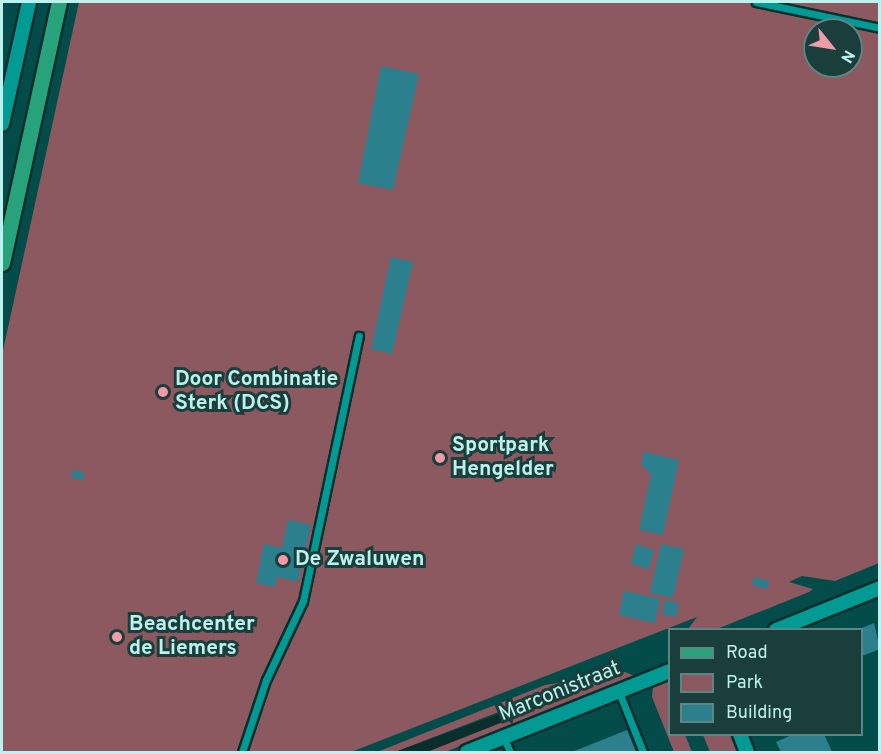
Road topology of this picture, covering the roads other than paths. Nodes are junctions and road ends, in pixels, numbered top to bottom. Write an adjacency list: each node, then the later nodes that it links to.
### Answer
1 (29, 2): 6 (street)
2 (50, 2): 7 (main road)
3 (59, 2): 8 (main road)
4 (756, 2): 5 (lane)
5 (879, 28)
6 (2, 124)
7 (2, 221)
8 (2, 263)
9 (359, 336): 16 (lane)
10 (879, 588): 11 (street)
11 (781, 628)
12 (668, 671): 13 (street, Marconistraat)
13 (619, 693): 15 (street, Marconistraat); 19 (lane)
14 (740, 736): 20 (street)
15 (504, 738): 17 (street, Marconistraat); 18 (lane)
16 (242, 753)
17 (467, 753)
18 (510, 753)
19 (643, 753)
20 (747, 753)

